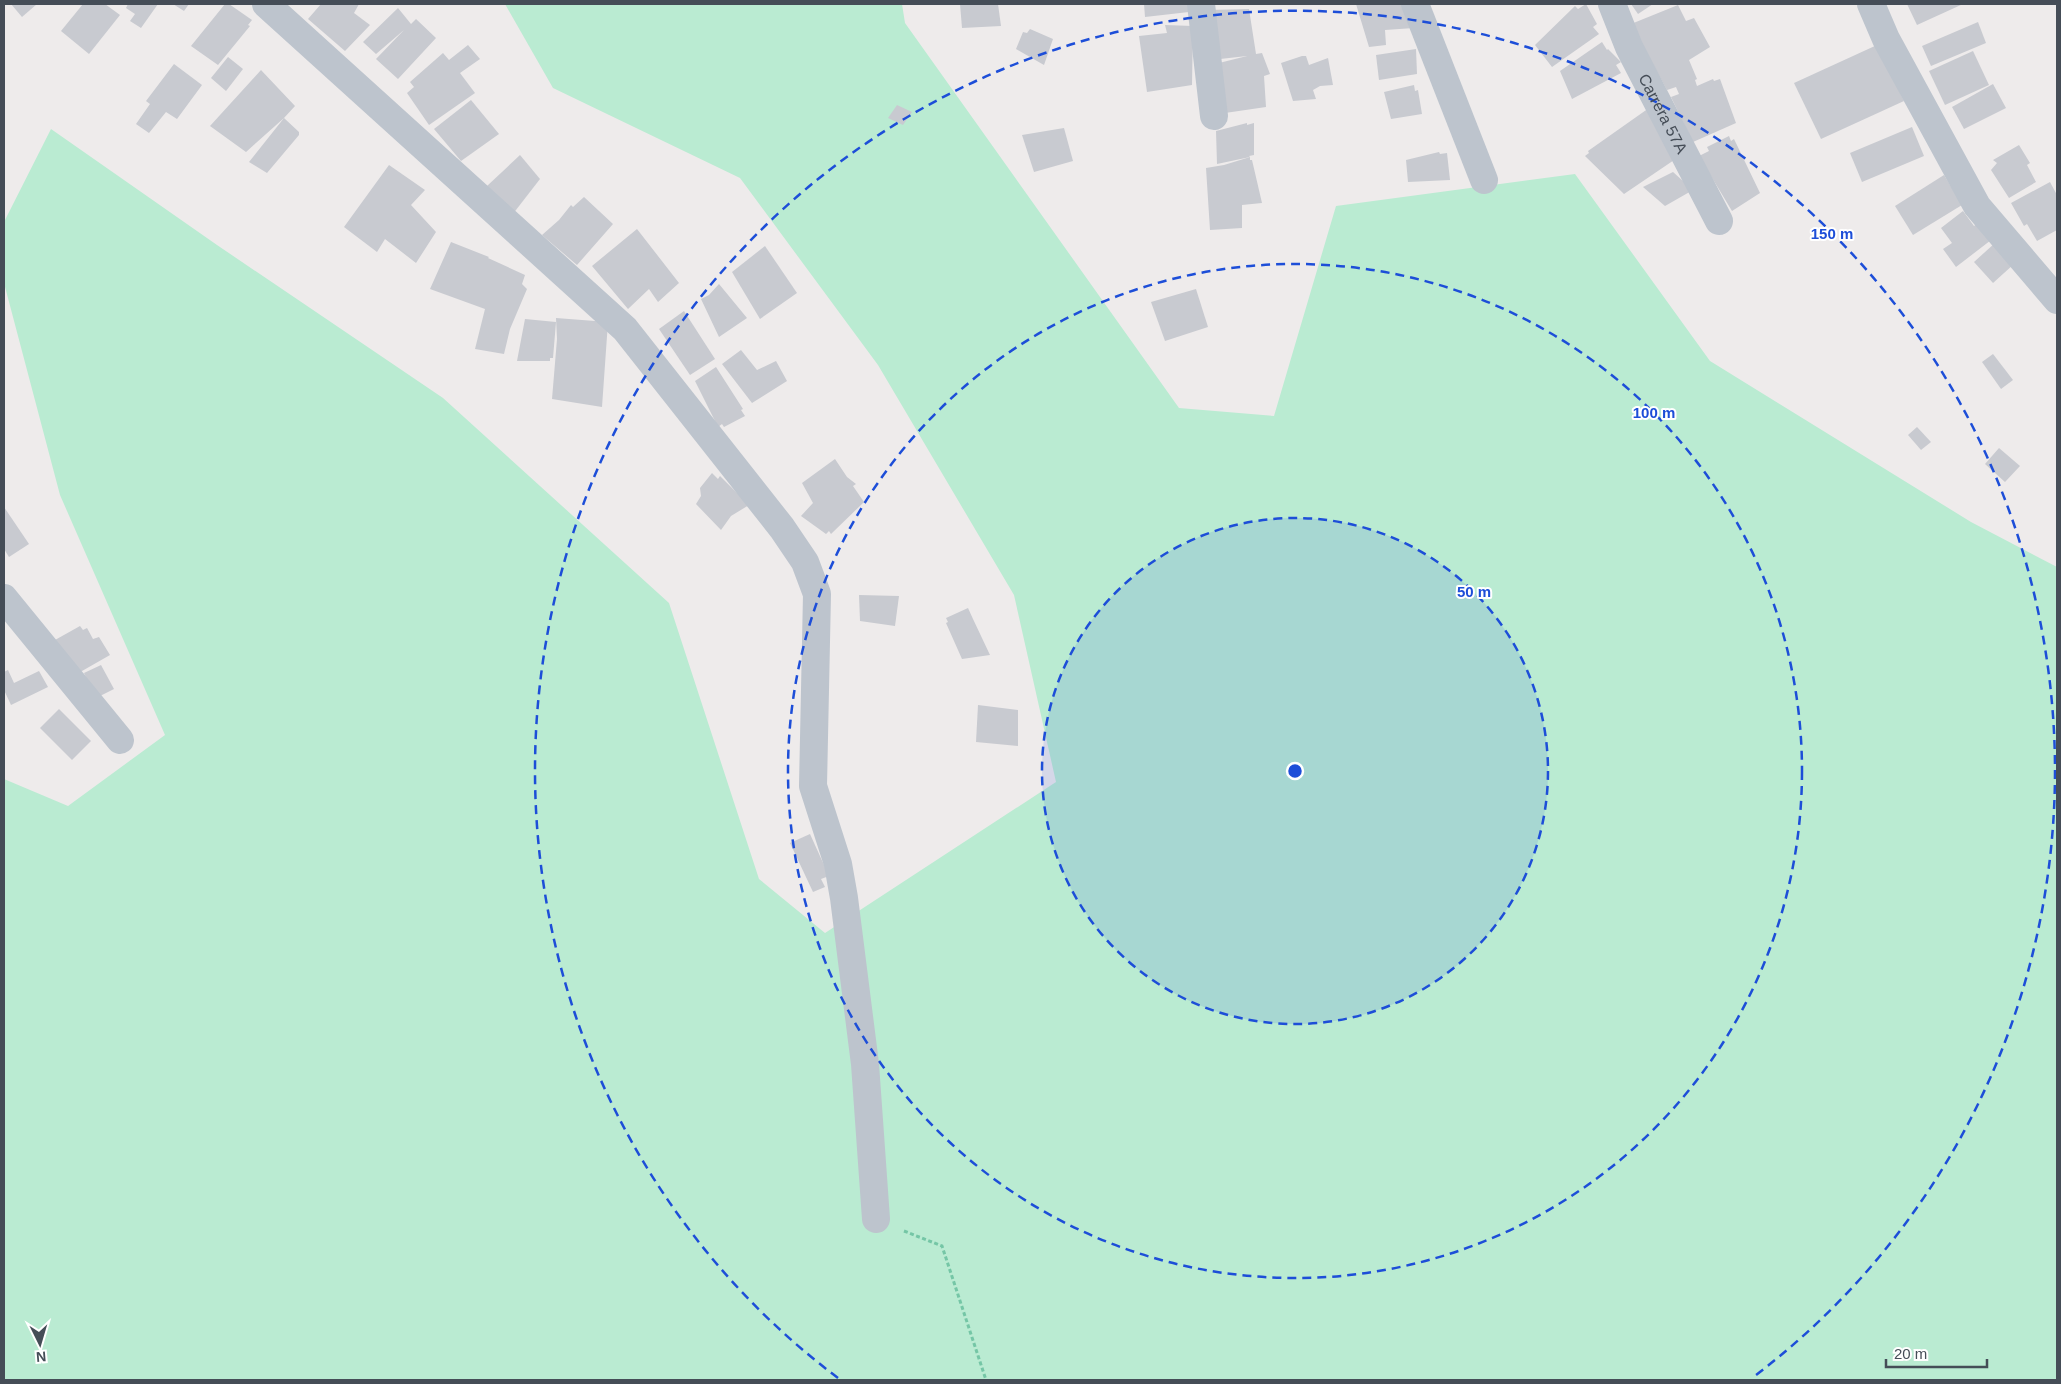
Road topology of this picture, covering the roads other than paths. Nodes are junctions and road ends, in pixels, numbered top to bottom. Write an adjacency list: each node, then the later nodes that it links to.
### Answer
1 (1201, 4): 6 (street)
2 (1415, 4): 7 (street)
3 (1612, 4): 8 (street, Carrera 57A)
4 (1871, 4): 9 (street)
5 (273, 6): 12 (street)
6 (1214, 116)
7 (1484, 180)
8 (1720, 222)
9 (2057, 300)
10 (4, 598): 11 (street)
11 (120, 740)
12 (876, 1219)

